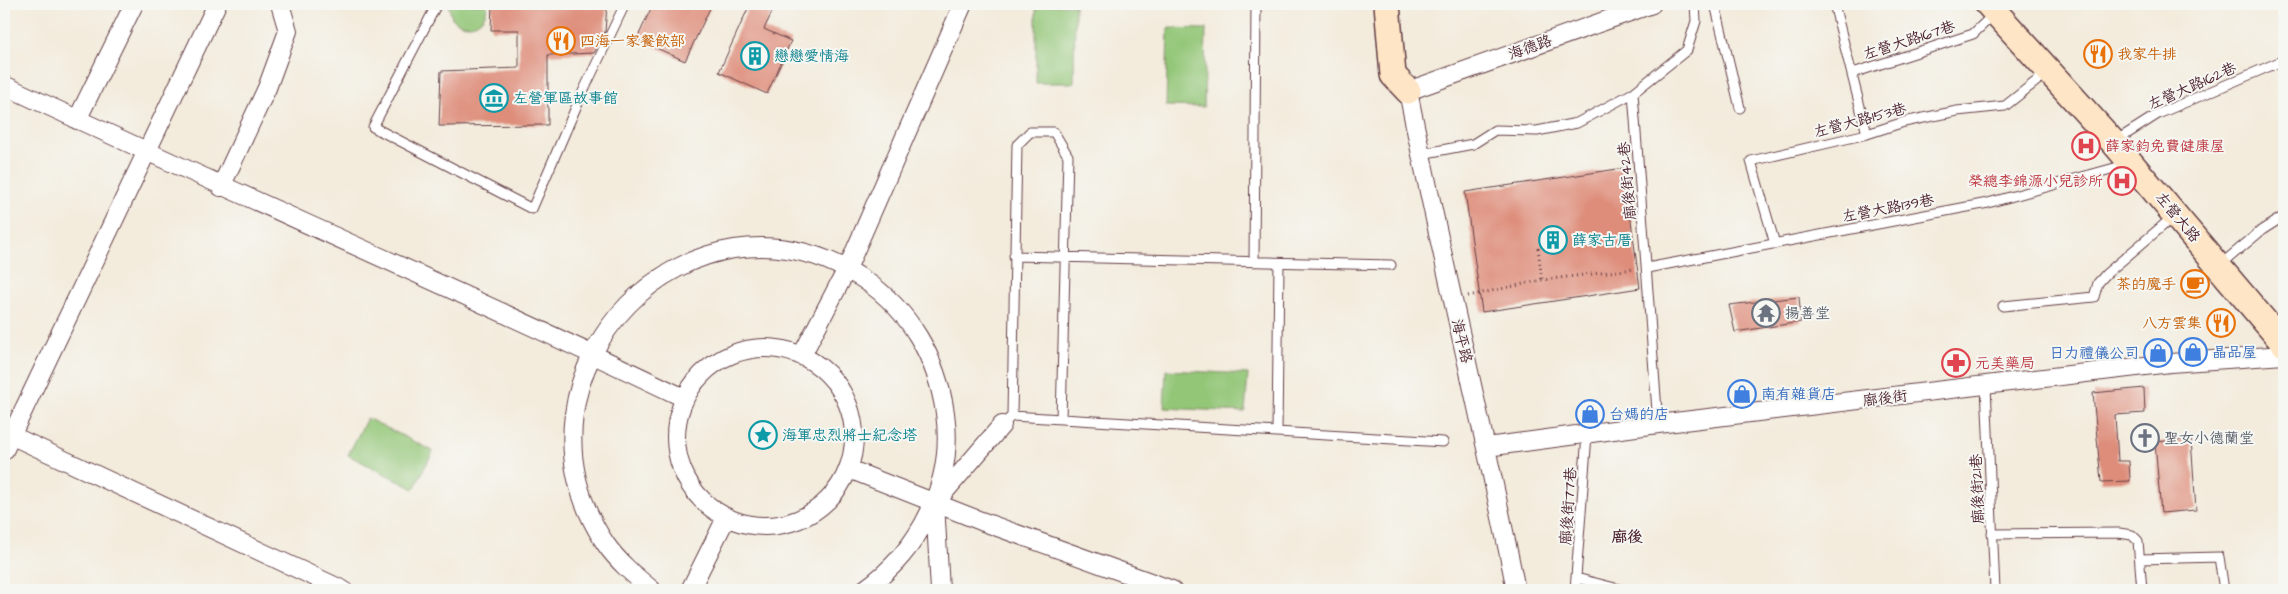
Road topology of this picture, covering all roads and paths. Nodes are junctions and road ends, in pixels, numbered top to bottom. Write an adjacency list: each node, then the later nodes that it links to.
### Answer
1 (134, 4): 22 (street)
2 (217, 4): 25 (street)
3 (280, 4): 28 (street)
4 (437, 4): 5 (lane)
5 (625, 4)
6 (963, 4): 39 (street)
7 (1256, 4): 35 (lane)
8 (1387, 4): 19 (street, 海平路)
9 (1403, 4): 19 (street, 海平路)
10 (1652, 4): 19 (street, 海德路)
11 (1695, 4): 20 (lane)
12 (1715, 4): 21 (lane)
13 (1834, 4): 17 (lane)
14 (1992, 8): 16 (street, 左營大路); 17 (lane, 左營大路167巷)
15 (2284, 60): 24 (lane, 左營大路162巷)
16 (2050, 71): 23 (lane, 左營大路153巷); 24 (street, 左營大路)
17 (1853, 73): 23 (lane)
18 (4, 85): 22 (street)
19 (1408, 91): 26 (street, 海平路)
20 (1633, 93): 26 (lane); 40 (lane, 廍後街42巷)
21 (1740, 108)
22 (77, 120): 25 (street)
23 (1867, 134): 31 (lane, 左營大路153巷)
24 (2114, 143): 27 (street, 左營大路)
25 (146, 152): 28 (street); 55 (street)
26 (1421, 154): 42 (street, 海平路)
27 (2132, 163): 29 (street, 左營大路); 31 (lane, 左營大路139巷)
28 (221, 186): 45 (street)
29 (2175, 215): 38 (street, 左營大路); 43 (lane)
30 (2284, 216): 38 (lane)
31 (1775, 244): 40 (lane, 左營大路139巷)
32 (1538, 248): 41 (path)
33 (1014, 256): 34 (lane); 34 (lane); 51 (lane)
34 (1064, 257): 35 (lane); 50 (lane)
35 (1254, 262): 36 (lane)
36 (1279, 263): 37 (lane); 53 (lane)
37 (1392, 265)
38 (2219, 266): 44 (street, 左營大路)
39 (847, 268): 45 (street); 46 (street); 59 (street)
40 (1647, 268): 41 (path); 52 (lane, 廍後街42巷)
41 (1542, 280): 42 (path)
42 (1452, 299): 57 (street, 海平路)
43 (2004, 306)
44 (2284, 344)
45 (592, 353): 49 (street); 65 (street)
46 (802, 355): 49 (street); 58 (street)
47 (2284, 355): 48 (street, 廍後街)
48 (1986, 386): 52 (street, 廍後街); 61 (lane, 廍後街21巷)
49 (684, 398): 60 (street)
50 (1061, 419): 51 (lane); 53 (lane)
51 (1007, 421): 59 (street)
52 (1658, 424): 54 (street, 廍後街)
53 (1277, 432): 56 (lane)
54 (1587, 435): 57 (street, 廍後街); 63 (lane, 廍後街77巷)
55 (6, 440): 64 (street)
56 (1443, 442)
57 (1487, 447): 70 (street, 海平路)
58 (849, 469): 59 (street); 60 (street)
59 (935, 503): 67 (street); 68 (street); 69 (street)
60 (726, 518): 66 (street)
61 (1992, 534): 62 (lane); 73 (lane, 廍後街21巷)
62 (2140, 559): 74 (lane); 75 (lane)
63 (1576, 578): 71 (lane, 廍後街77巷); 72 (lane)
64 (343, 590)
65 (652, 590)
66 (690, 590)
67 (864, 590)
68 (940, 590)
69 (1172, 590)
70 (1516, 590)
71 (1575, 590)
72 (1623, 590)
73 (1995, 590)
74 (2142, 590)
75 (2224, 590)

